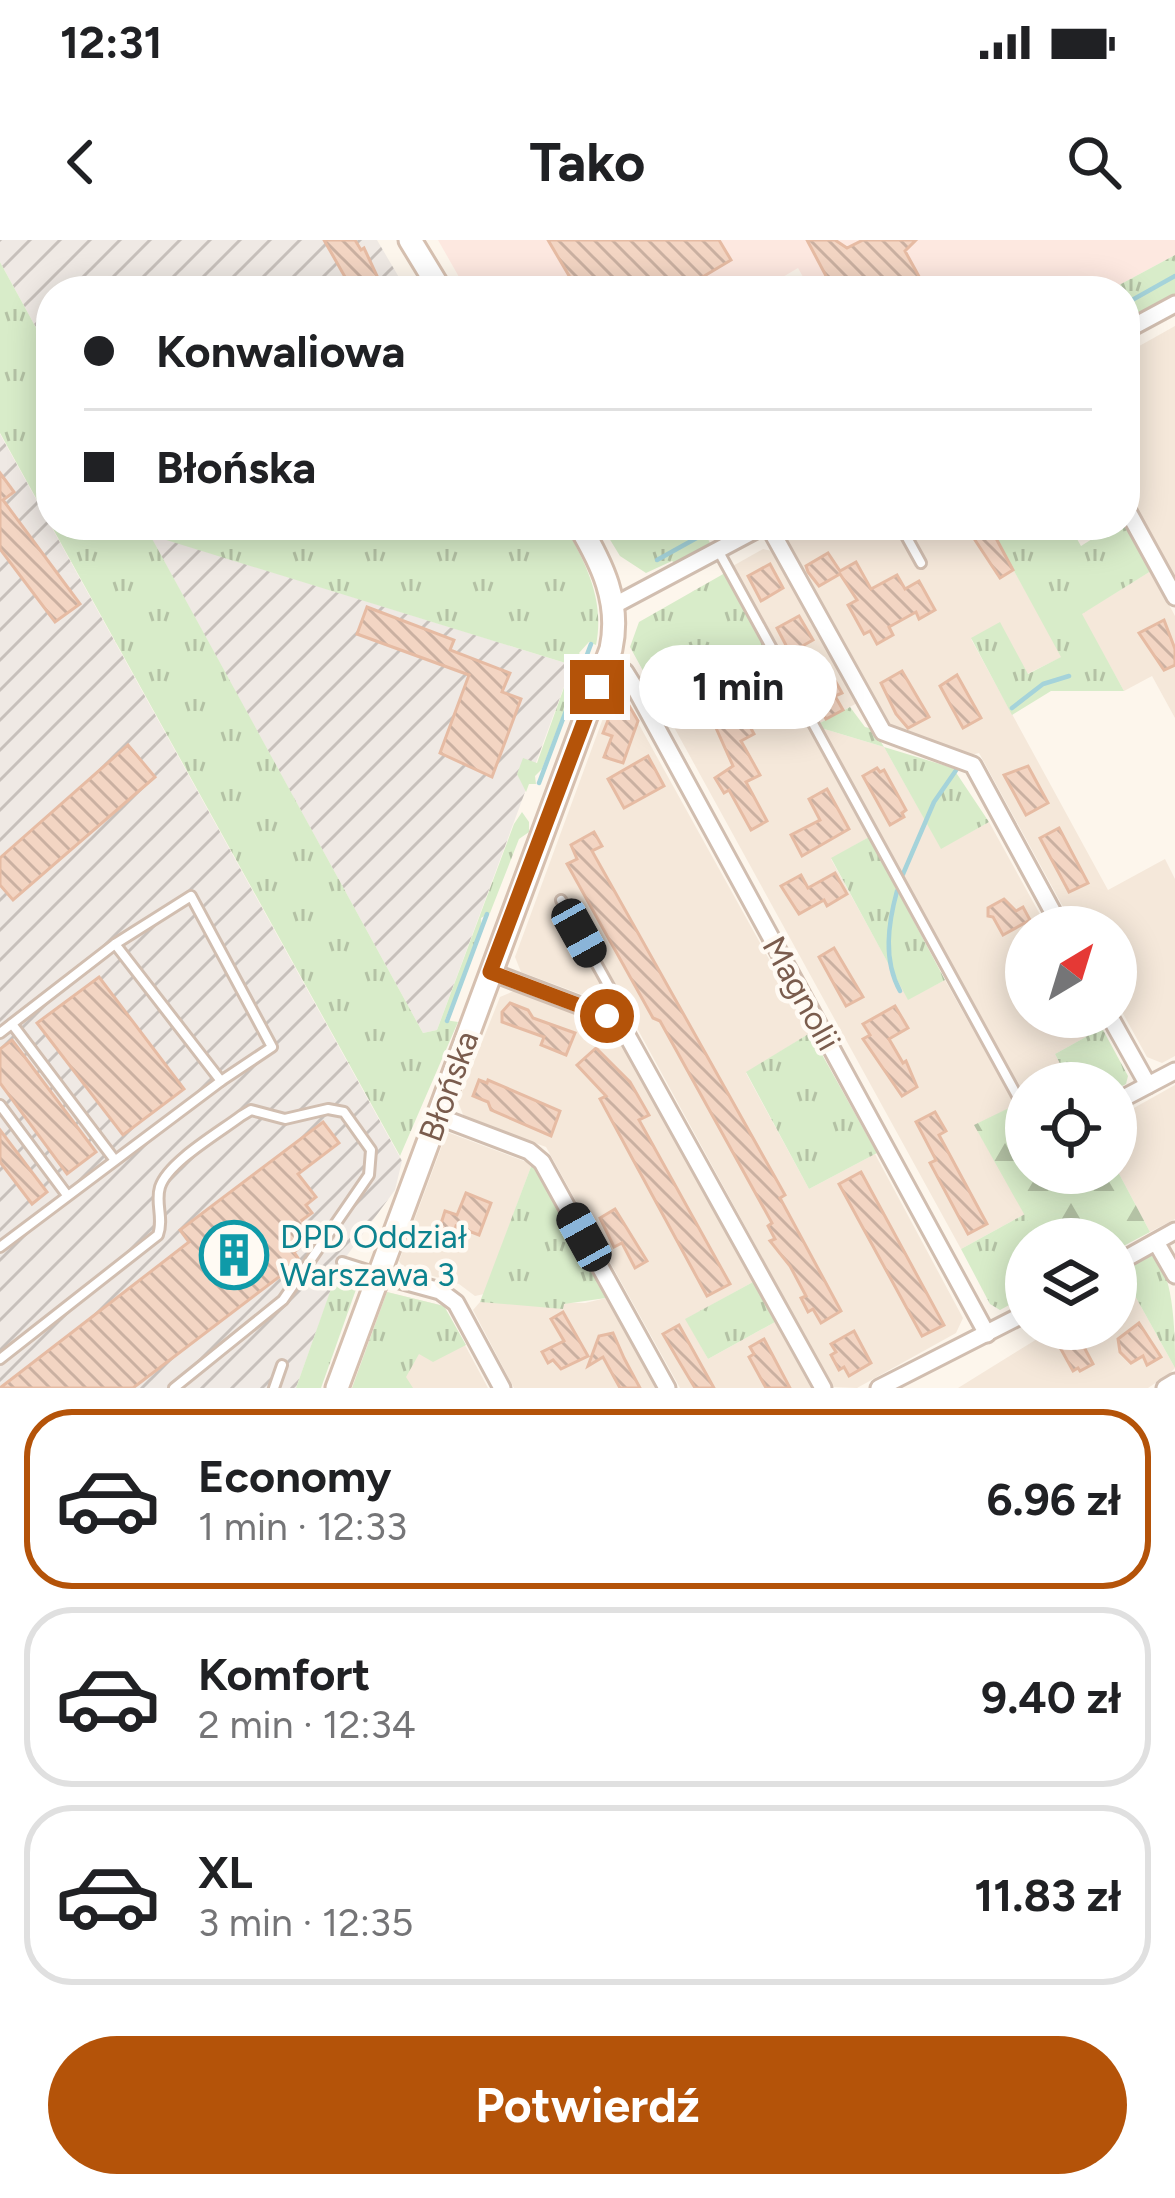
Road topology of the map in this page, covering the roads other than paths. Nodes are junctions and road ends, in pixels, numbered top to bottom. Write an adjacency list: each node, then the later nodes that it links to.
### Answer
1 (410, 240): 2 (street)
2 (432, 276)
3 (1175, 304): 4 (street)
4 (1140, 323)
5 (1140, 533): 12 (street)
6 (588, 540): 13 (street)
7 (737, 540): 10 (street)
8 (775, 540): 16 (street)
9 (908, 540): 11 (lane)
10 (718, 550): 13 (street); 24 (lane)
11 (921, 563)
12 (1175, 597)
13 (614, 606): 14 (street, Błońska)
14 (608, 660): 18 (street, Błońska); 40 (street, Magnolii)
15 (561, 900): 19 (lane)
16 (1050, 906)
17 (115, 944): 20 (lane); 25 (lane); 25 (lane)
18 (490, 972): 19 (street); 29 (street, Błońska)
19 (607, 1016): 49 (street)
20 (12, 1024): 21 (lane); 30 (lane)
21 (0, 1033)
22 (1122, 1038): 26 (street)
23 (1175, 1071): 26 (street)
24 (1005, 1074)
25 (221, 1081): 30 (lane)
26 (1148, 1085): 27 (street)
27 (1137, 1091)
28 (0, 1105): 31 (lane)
29 (437, 1116): 37 (street, Błońska); 48 (street)
30 (114, 1159): 31 (lane)
31 (68, 1195): 34 (lane)
32 (1175, 1231): 33 (street)
33 (1156, 1242): 35 (street); 38 (street)
34 (0, 1247)
35 (1137, 1252)
36 (343, 1262): 37 (lane)
37 (378, 1274): 46 (street, Błońska); 47 (street)
38 (1175, 1275)
39 (1005, 1324): 40 (street)
40 (987, 1334): 50 (street)
41 (0, 1359): 44 (lane)
42 (282, 1365): 45 (lane)
43 (1175, 1382): 51 (street)
44 (174, 1388)
45 (274, 1388)
46 (337, 1388)
47 (502, 1388)
48 (668, 1388)
49 (823, 1388)
50 (879, 1388)
51 (1165, 1388)

